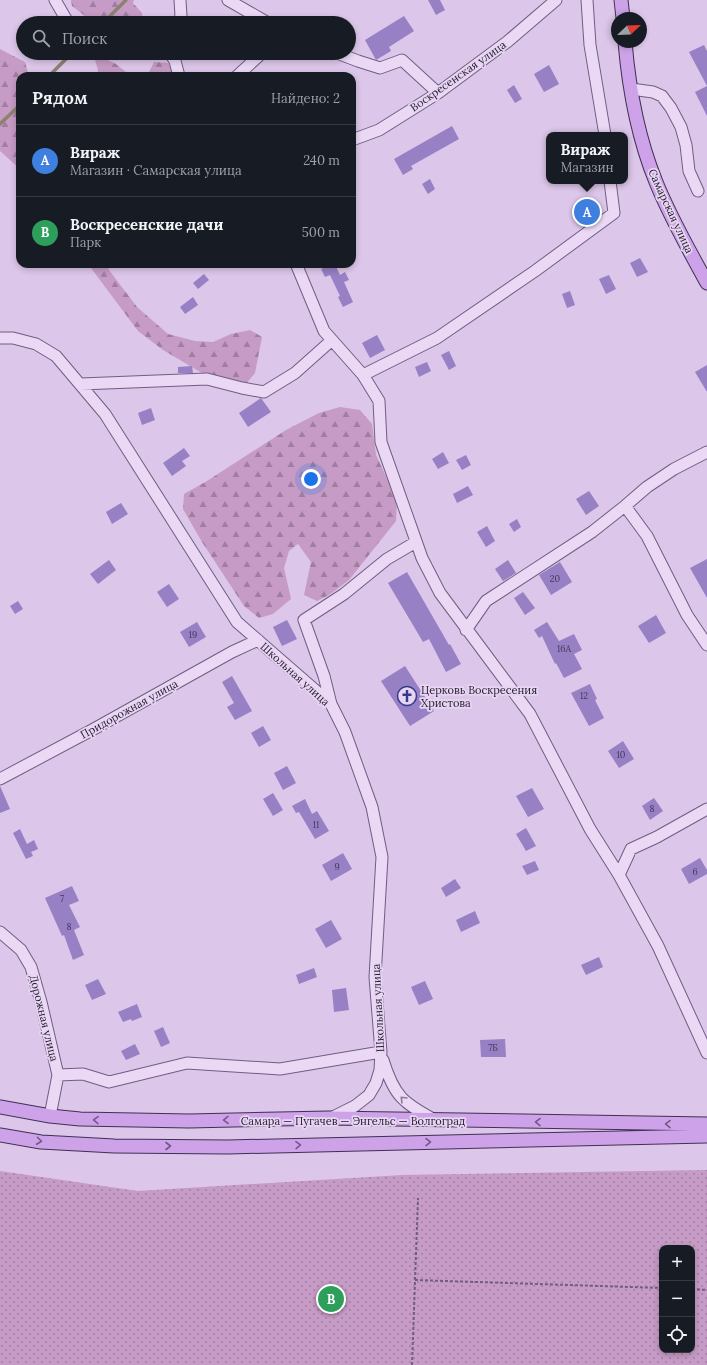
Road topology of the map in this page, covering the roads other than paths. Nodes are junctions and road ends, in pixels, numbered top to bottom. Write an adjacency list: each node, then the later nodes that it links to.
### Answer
1 (55, 0): 8 (street)
2 (180, 0): 9 (street)
3 (228, 0): 10 (street)
4 (556, 0): 18 (street, Воскресенская улица)
5 (587, 0): 19 (street)
6 (621, 0): 7 (main road)
7 (622, 12)
8 (64, 16)
9 (181, 16)
10 (256, 16)
11 (625, 48): 17 (main road, Самарская улица)
12 (174, 60): 15 (street)
13 (254, 60): 16 (street)
14 (355, 60): 18 (street)
15 (178, 72)
16 (241, 72)
17 (631, 89): 22 (street); 24 (main road, Самарская улица)
18 (438, 93): 20 (street, Воскресенская улица)
19 (604, 132)
20 (356, 139)
21 (610, 184): 27 (street)
22 (698, 191)
23 (297, 268): 26 (street)
24 (707, 283)
25 (0, 338): 28 (street, Школьная улица)
26 (332, 340): 27 (street); 28 (street)
27 (363, 375): 31 (street)
28 (81, 384): 33 (street, Школьная улица)
29 (707, 452): 30 (street)
30 (625, 506): 32 (street); 34 (street)
31 (416, 542): 32 (street); 35 (street)
32 (466, 630): 38 (street)
33 (258, 640): 35 (street, Школьная улица); 36 (street, Придорожная улица)
34 (707, 645)
35 (331, 704): 40 (street, Школьная улица)
36 (0, 779)
37 (707, 809): 38 (street)
38 (619, 875): 41 (street)
39 (0, 932): 42 (street, Дорожная улица)
40 (381, 1052): 42 (street); 45 (street, Школьная улица); 46 (street, one-way to 40)
41 (707, 1053)
42 (58, 1075): 44 (street, Дорожная улица)
43 (0, 1107): 44 (main road, Самара — Пугачев — Энгельс — Волгоград)
44 (50, 1116): 45 (main road, Самара — Пугачев — Энгельс — Волгоград, one-way to 44)
45 (329, 1118): 46 (main road, Самара — Пугачев — Энгельс — Волгоград)
46 (436, 1120): 47 (main road, Самара — Пугачев — Энгельс — Волгоград, one-way to 46)
47 (707, 1124)
48 (0, 1135): 49 (main road, Самара — Пугачев — Энгельс — Волгоград, one-way to 49)
49 (707, 1136)

